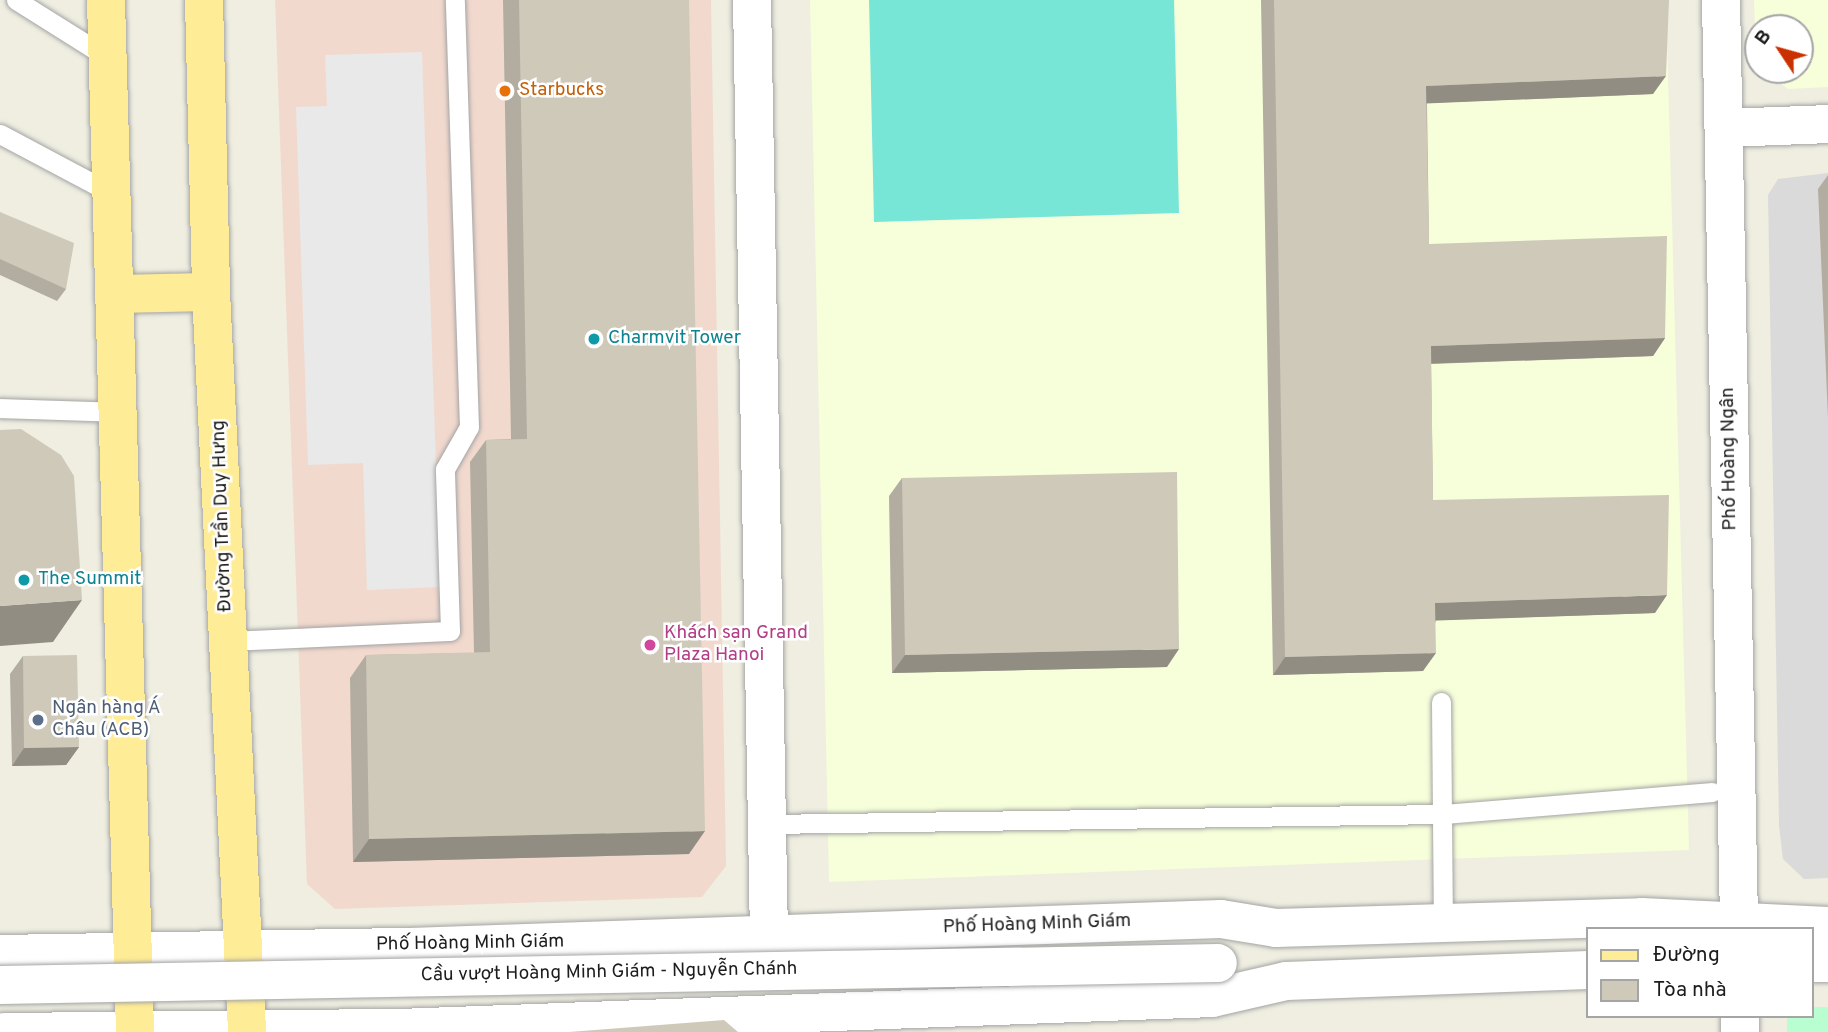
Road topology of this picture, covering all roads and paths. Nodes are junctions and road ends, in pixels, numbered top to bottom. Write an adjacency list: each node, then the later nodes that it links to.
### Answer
1 (16, 0): 7 (lane)
2 (106, 0): 7 (main road)
3 (204, 0): 12 (main road, Đường Trần Duy Hưng)
4 (455, 0): 16 (lane)
5 (752, 0): 20 (street)
6 (1721, 0): 9 (street, Phố Hoàng Ngân)
7 (107, 57): 11 (main road)
8 (1828, 124): 9 (street)
9 (1726, 128): 21 (street, Phố Hoàng Ngân)
10 (0, 134): 11 (lane)
11 (111, 193): 13 (main road)
12 (211, 292): 13 (main road); 16 (main road, Đường Trần Duy Hưng)
13 (114, 294): 15 (main road)
14 (0, 408): 15 (lane)
15 (120, 412): 29 (main road)
16 (228, 641): 27 (main road, Đường Trần Duy Hưng)
17 (1441, 702): 19 (lane)
18 (1713, 792): 19 (lane)
19 (1444, 814): 20 (lane); 22 (lane)
20 (767, 824): 26 (street)
21 (1739, 918): 22 (street, Phố Hoàng Minh Giám); 23 (street, Phố Hoàng Minh Giám)
22 (1443, 919): 24 (street, Phố Hoàng Minh Giám)
23 (1791, 927)
24 (1276, 928): 26 (street, Phố Hoàng Minh Giám); 32 (street)
25 (1826, 933): 31 (street, Phố Hoàng Minh Giám)
26 (769, 935): 28 (street, Phố Hoàng Minh Giám)
27 (245, 947): 28 (street, Phố Hoàng Minh Giám); 29 (street, Phố Hoàng Minh Giám); 39 (main road, Đường Trần Duy Hưng)
28 (410, 947): 38 (street)
29 (133, 948): 30 (street, Phố Hoàng Minh Giám); 40 (main road)
30 (0, 954)
31 (1814, 959)
32 (1218, 963): 34 (street, Cầu vượt Hoàng Minh Giám - Nguyễn Chánh); 35 (street, Cầu vượt Hoàng Minh Giám - Nguyễn Chánh, bridge)
33 (1587, 970): 34 (street)
34 (1286, 981): 36 (street)
35 (0, 985)
36 (962, 1020): 37 (street)
37 (789, 1023): 38 (street)
38 (399, 1028): 39 (street)
39 (247, 1029): 40 (street)
40 (135, 1031): 41 (street)
41 (5, 1032)

